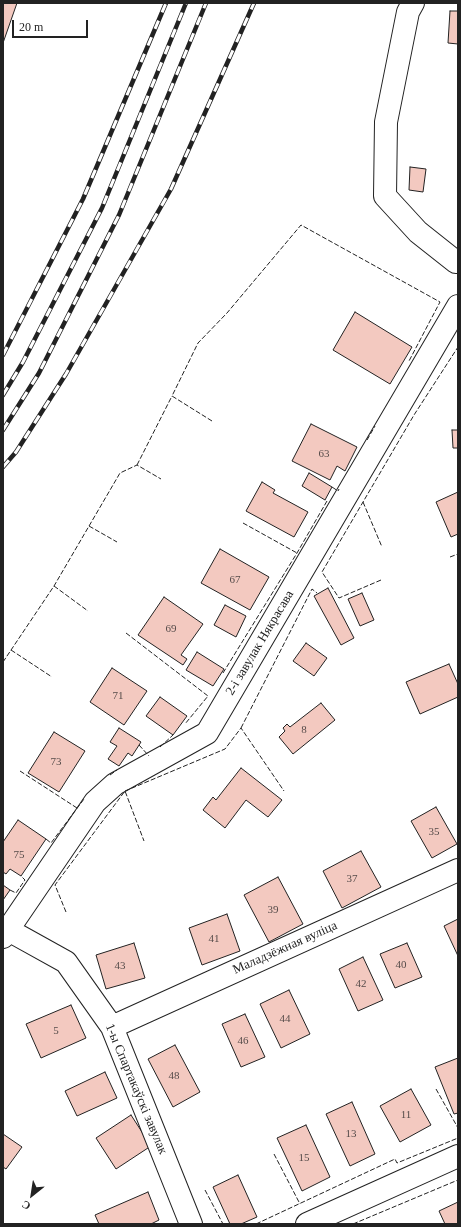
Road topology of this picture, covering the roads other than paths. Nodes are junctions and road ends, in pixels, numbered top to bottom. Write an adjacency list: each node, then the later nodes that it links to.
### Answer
1 (412, 3): 2 (street)
2 (457, 262)
3 (458, 306): 5 (street, 2-і завулак Някрасава)
4 (458, 870): 6 (street, Маладзёжная вуліца)
5 (5, 931): 6 (street, 1-ы Спартакаўскі завулак)
6 (112, 1027): 8 (street, 1-ы Спартакаўскі завулак)
7 (458, 1156): 9 (street)
8 (192, 1224)
9 (307, 1224)

